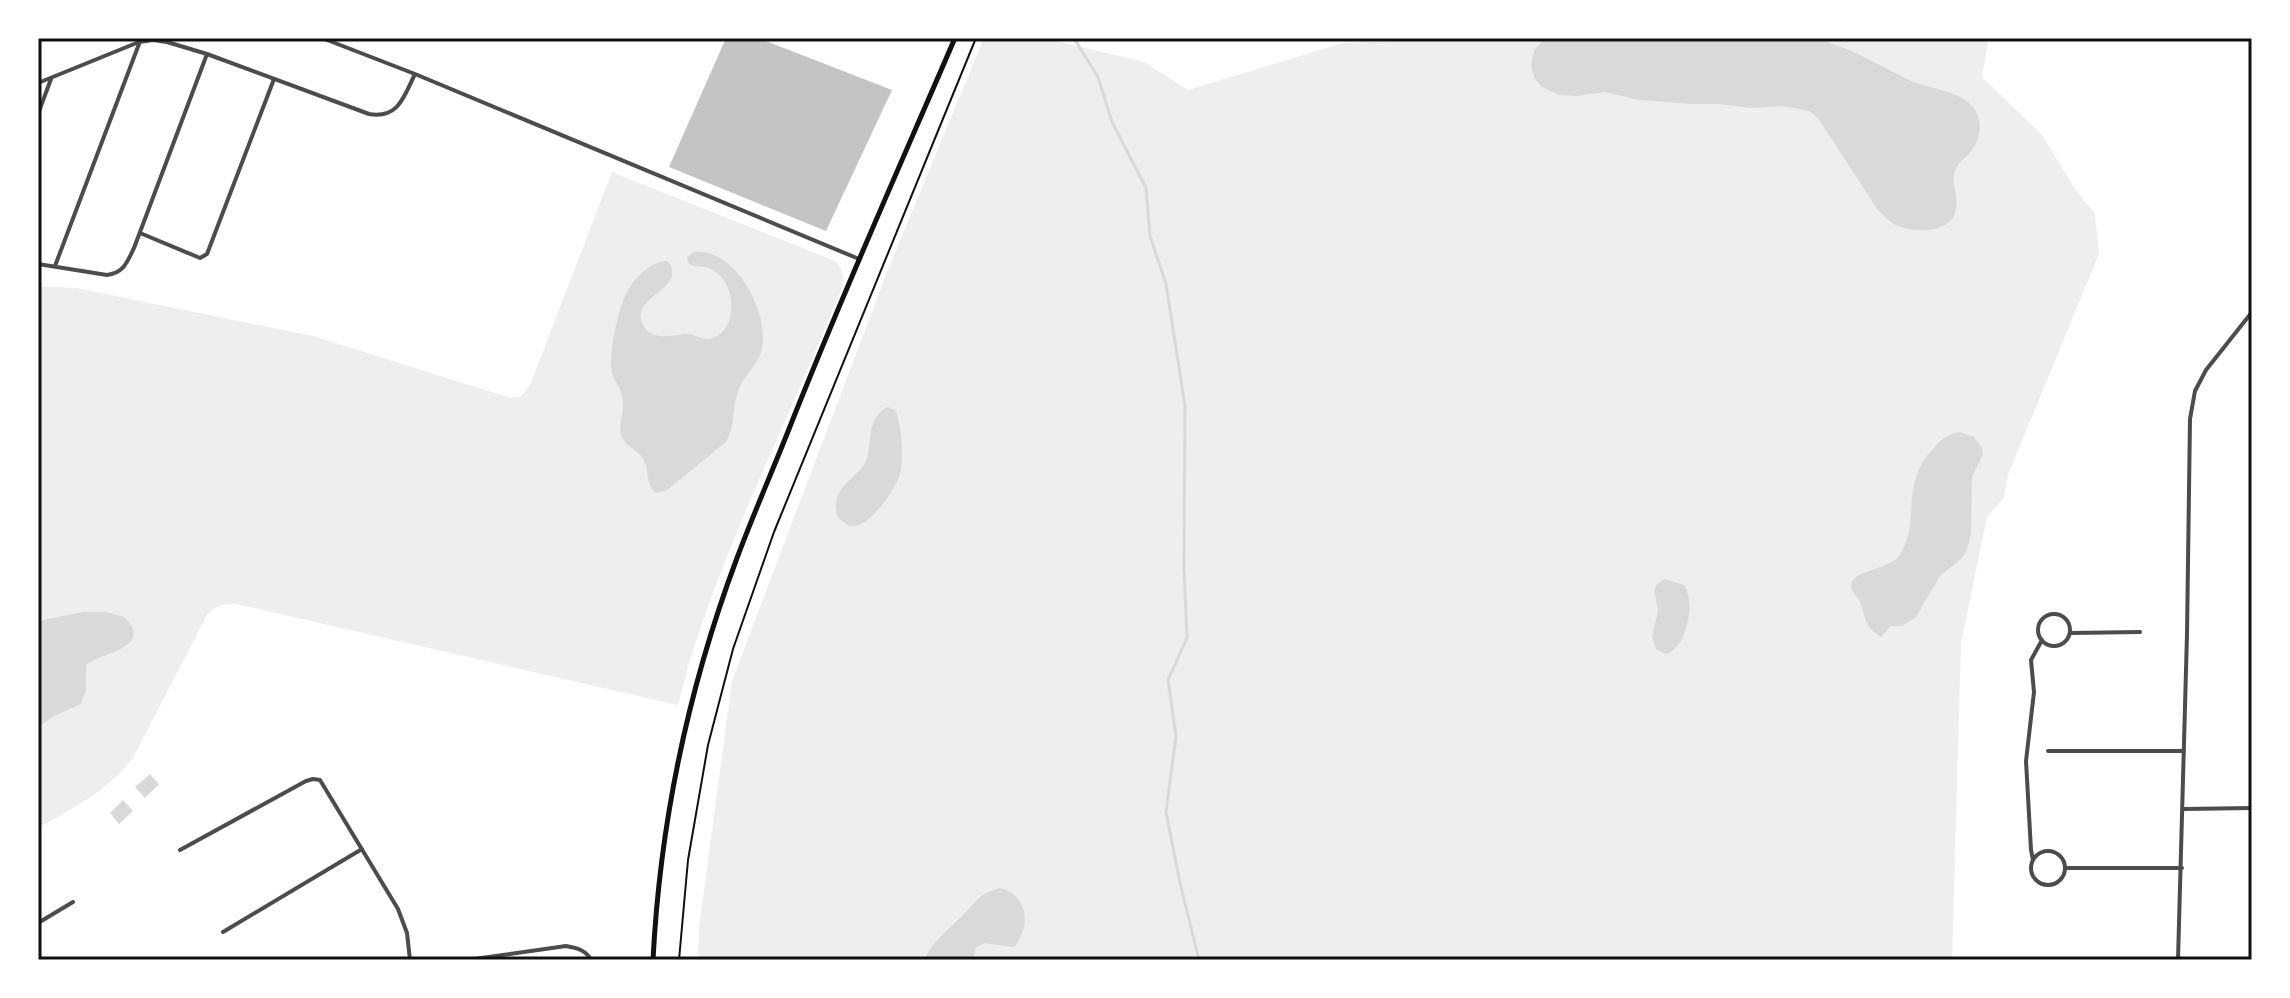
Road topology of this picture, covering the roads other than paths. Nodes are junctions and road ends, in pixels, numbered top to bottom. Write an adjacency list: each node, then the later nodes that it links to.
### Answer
1 (322, 38): 5 (street)
2 (954, 41): 11 (main road)
3 (139, 42): 4 (street); 6 (street); 13 (street)
4 (207, 54): 7 (street); 10 (street)
5 (415, 74): 7 (street); 11 (street)
6 (52, 77): 8 (street); 9 (street)
7 (274, 79): 10 (street)
8 (38, 83)
9 (38, 114)
10 (140, 233): 13 (street)
11 (859, 259): 33 (main road)
12 (38, 264): 13 (street)
13 (55, 266)
14 (2252, 312): 19 (street)
15 (2140, 632): 16 (street)
16 (2070, 633): 17 (street); 17 (street)
17 (2042, 640): 24 (street)
18 (2048, 751): 19 (street)
19 (2184, 751): 21 (street)
20 (2252, 808): 21 (street)
21 (2183, 809): 26 (street)
22 (362, 849): 23 (street); 29 (street); 30 (street)
23 (180, 850)
24 (2033, 860): 25 (street); 25 (street)
25 (2065, 868): 26 (street)
26 (2182, 868): 34 (street)
27 (73, 902): 28 (street)
28 (38, 923)
29 (223, 932)
30 (410, 960)
31 (467, 960): 32 (street)
32 (591, 960)
33 (653, 960)
34 (2178, 960)

